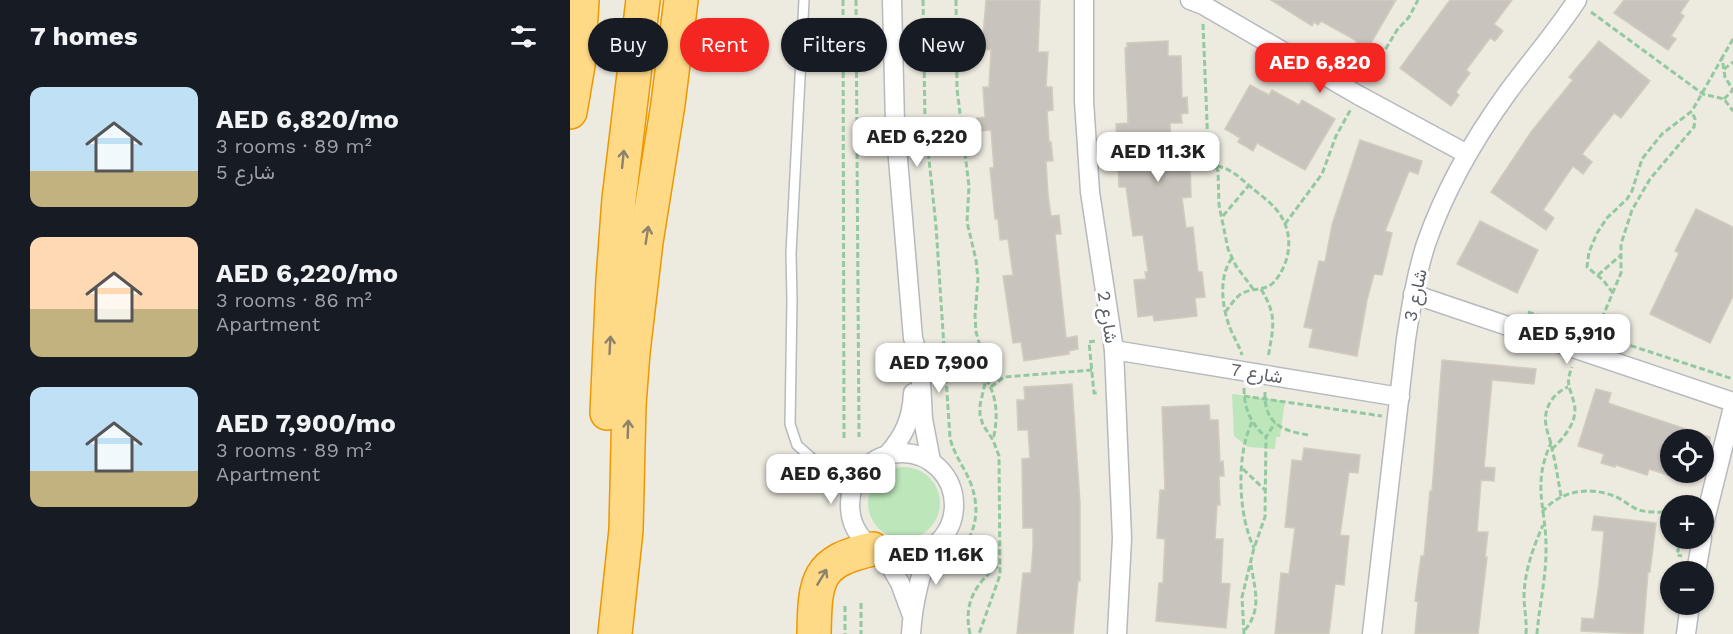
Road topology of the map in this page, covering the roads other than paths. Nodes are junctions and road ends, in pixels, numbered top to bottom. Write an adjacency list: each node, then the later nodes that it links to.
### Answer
1 (582, 0): 9 (highway)
2 (644, 0): 24 (highway, one-way to 2)
3 (681, 0): 24 (highway, one-way to 3)
4 (804, 0): 18 (lane)
5 (892, 0): 12 (street)
6 (1084, 0): 13 (street, شارع 2)
7 (1196, 3): 10 (street)
8 (1586, 3): 10 (street, شارع 3)
9 (570, 112)
10 (1467, 153): 11 (street, شارع 3)
11 (1413, 294): 14 (street, شارع 3); 15 (street)
12 (913, 338): 16 (street); 17 (street)
13 (1114, 350): 14 (street, شارع 7); 27 (street, شارع 2)
14 (1400, 397): 28 (street, شارع 3)
15 (1733, 404): 19 (street)
16 (888, 454): 17 (street); 18 (street)
17 (931, 461): 20 (street)
18 (856, 479): 21 (street)
19 (1711, 495)
20 (931, 548): 21 (street); 22 (street)
21 (878, 552): 22 (street); 25 (highway, one-way to 21)
22 (912, 615): 26 (street)
23 (1689, 615): 29 (street)
24 (614, 634)
25 (814, 634)
26 (911, 634)
27 (1117, 634)
28 (1372, 634)
29 (1686, 634)

